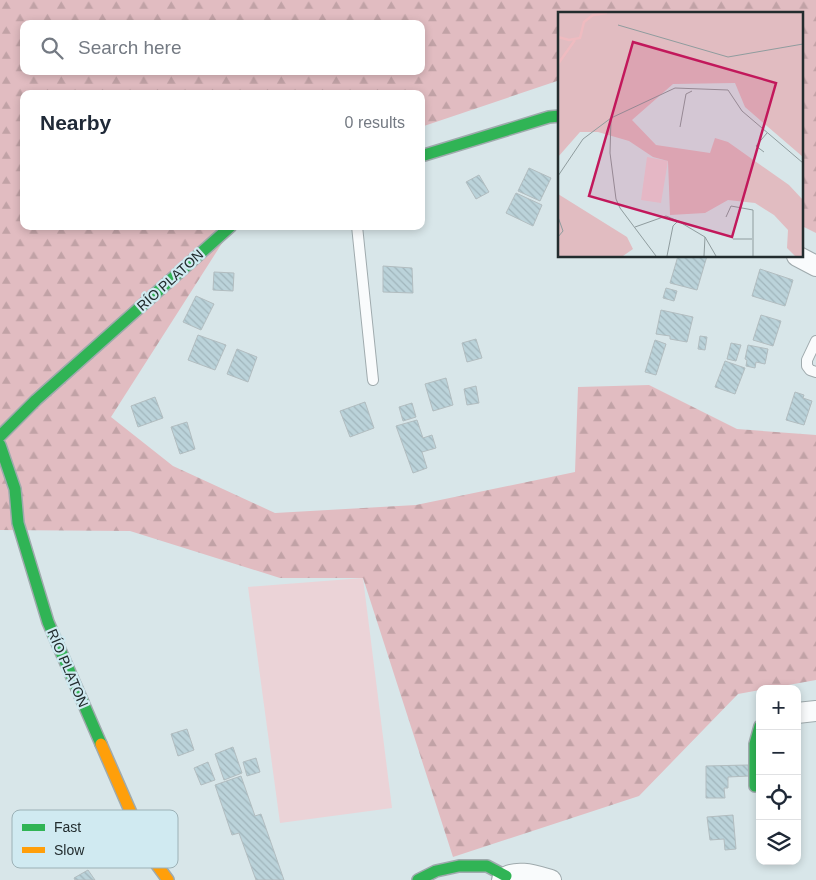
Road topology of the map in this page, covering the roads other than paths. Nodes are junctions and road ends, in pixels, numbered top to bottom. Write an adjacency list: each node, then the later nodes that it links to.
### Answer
1 (558, 116): 2 (street)
2 (425, 155)
3 (227, 230): 10 (street, RÍO PLATON)
4 (357, 230): 9 (lane)
5 (800, 258): 6 (street)
6 (816, 266)
7 (816, 341): 8 (lane)
8 (816, 372)
9 (373, 380)
10 (0, 436)
11 (0, 445): 16 (street, RÍO PLATON)
12 (816, 711): 13 (street)
13 (801, 713)
14 (758, 730): 15 (street)
15 (755, 786)
16 (130, 810)
17 (159, 868): 19 (street, RÍO PLATON)
18 (504, 878): 20 (street); 21 (street)
19 (168, 880)
20 (418, 880)
21 (551, 880)

